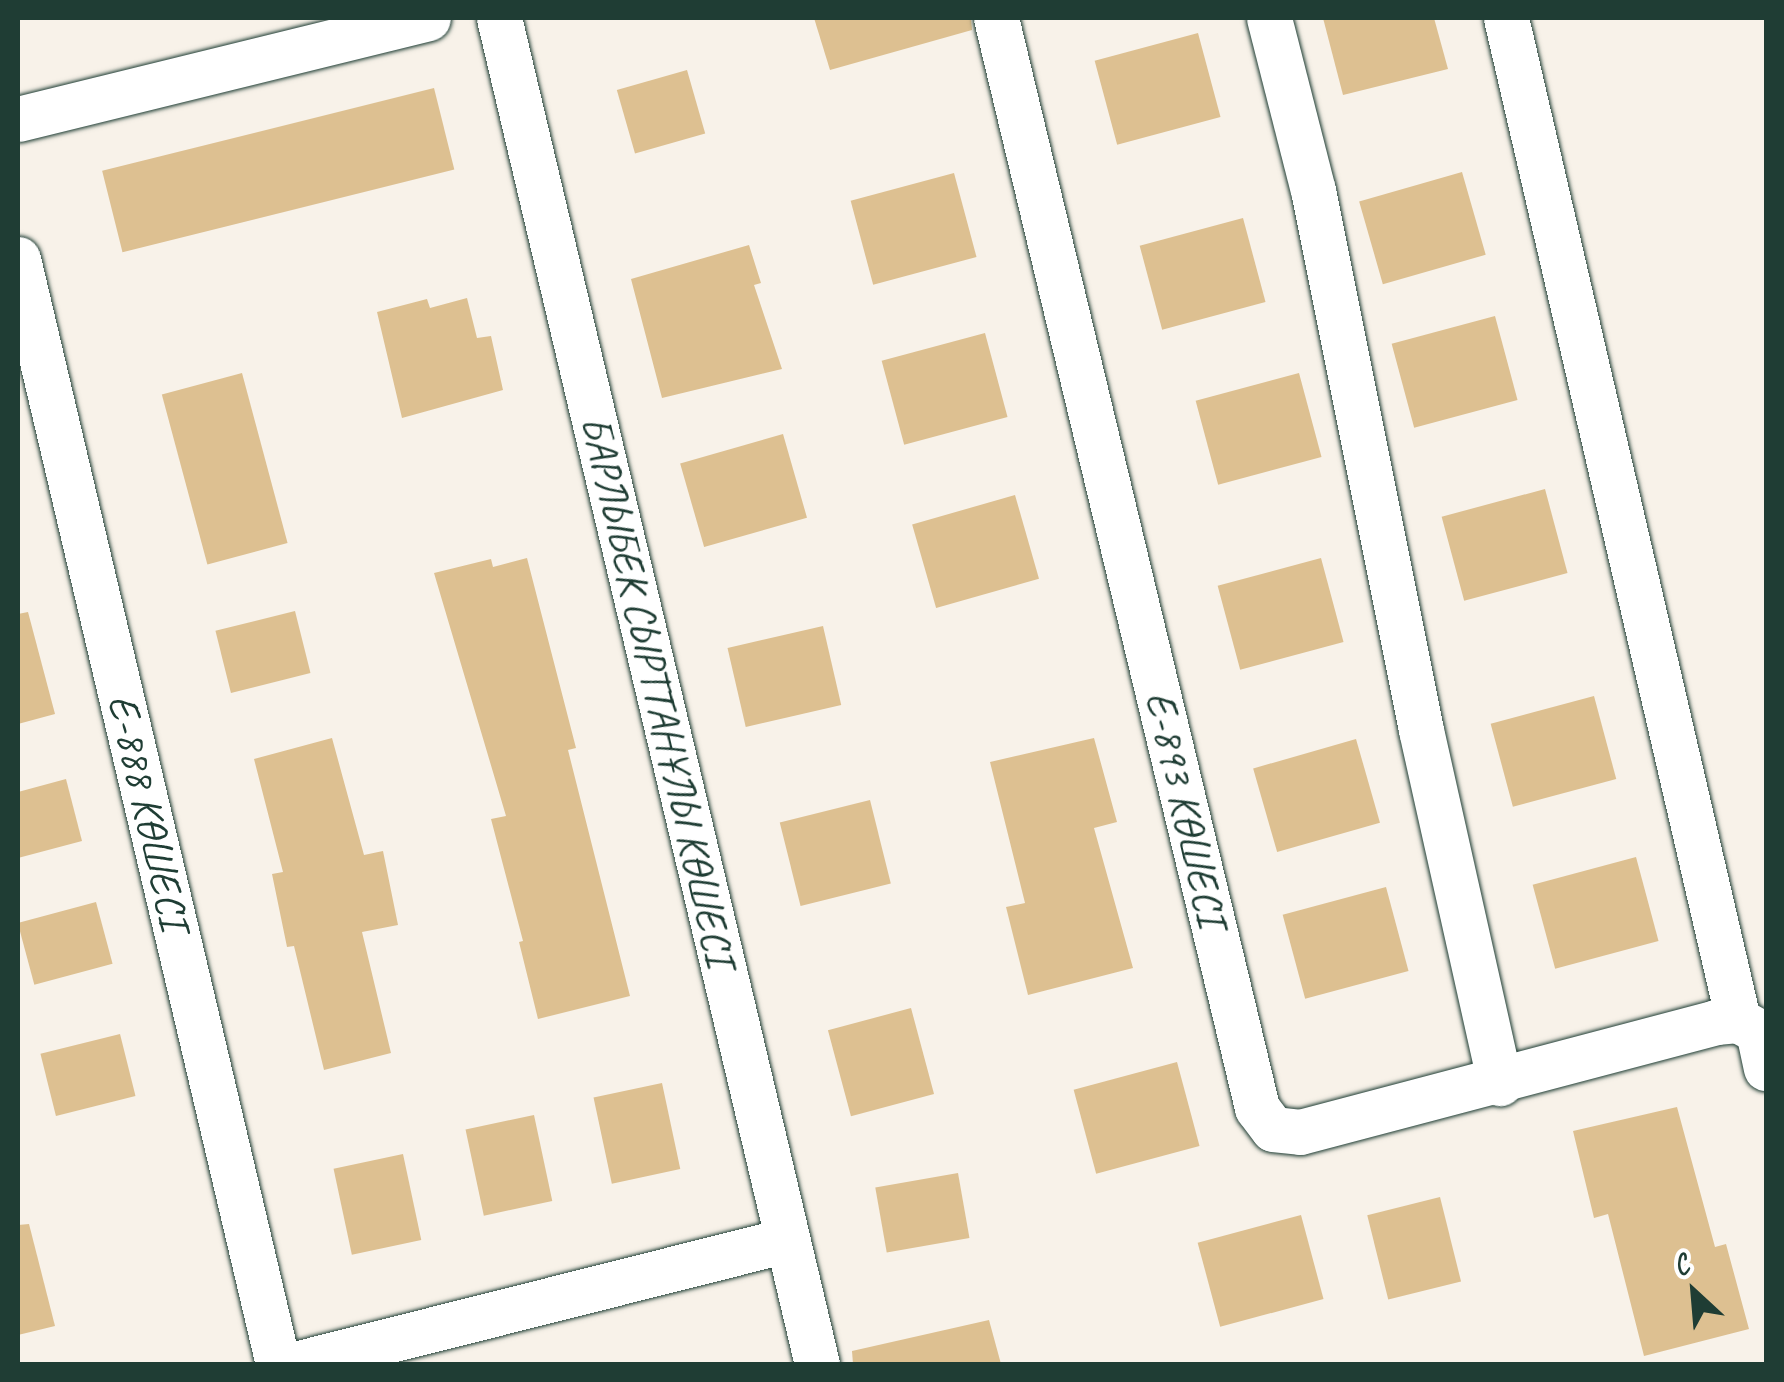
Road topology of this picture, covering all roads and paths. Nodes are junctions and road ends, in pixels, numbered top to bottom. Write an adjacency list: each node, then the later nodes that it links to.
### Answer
1 (428, 18): 6 (street)
2 (499, 18): 11 (street, БАРЛЫБЕК СЫРТТАНҰЛЫ КӨШЕСІ)
3 (996, 18): 10 (street, Е-893 КӨШЕСІ)
4 (1269, 18): 10 (street)
5 (1506, 18): 8 (street)
6 (18, 118)
7 (18, 259): 12 (street, Е-888 КӨШЕСІ)
8 (1738, 1020): 9 (street); 10 (street, Е-893 КӨШЕСІ)
9 (1766, 1068)
10 (1500, 1082)
11 (787, 1240): 13 (street); 14 (street, БАРЛЫБЕК СЫРТТАНҰЛЫ КӨШЕСІ)
12 (278, 1364)
13 (296, 1364)
14 (817, 1364)

